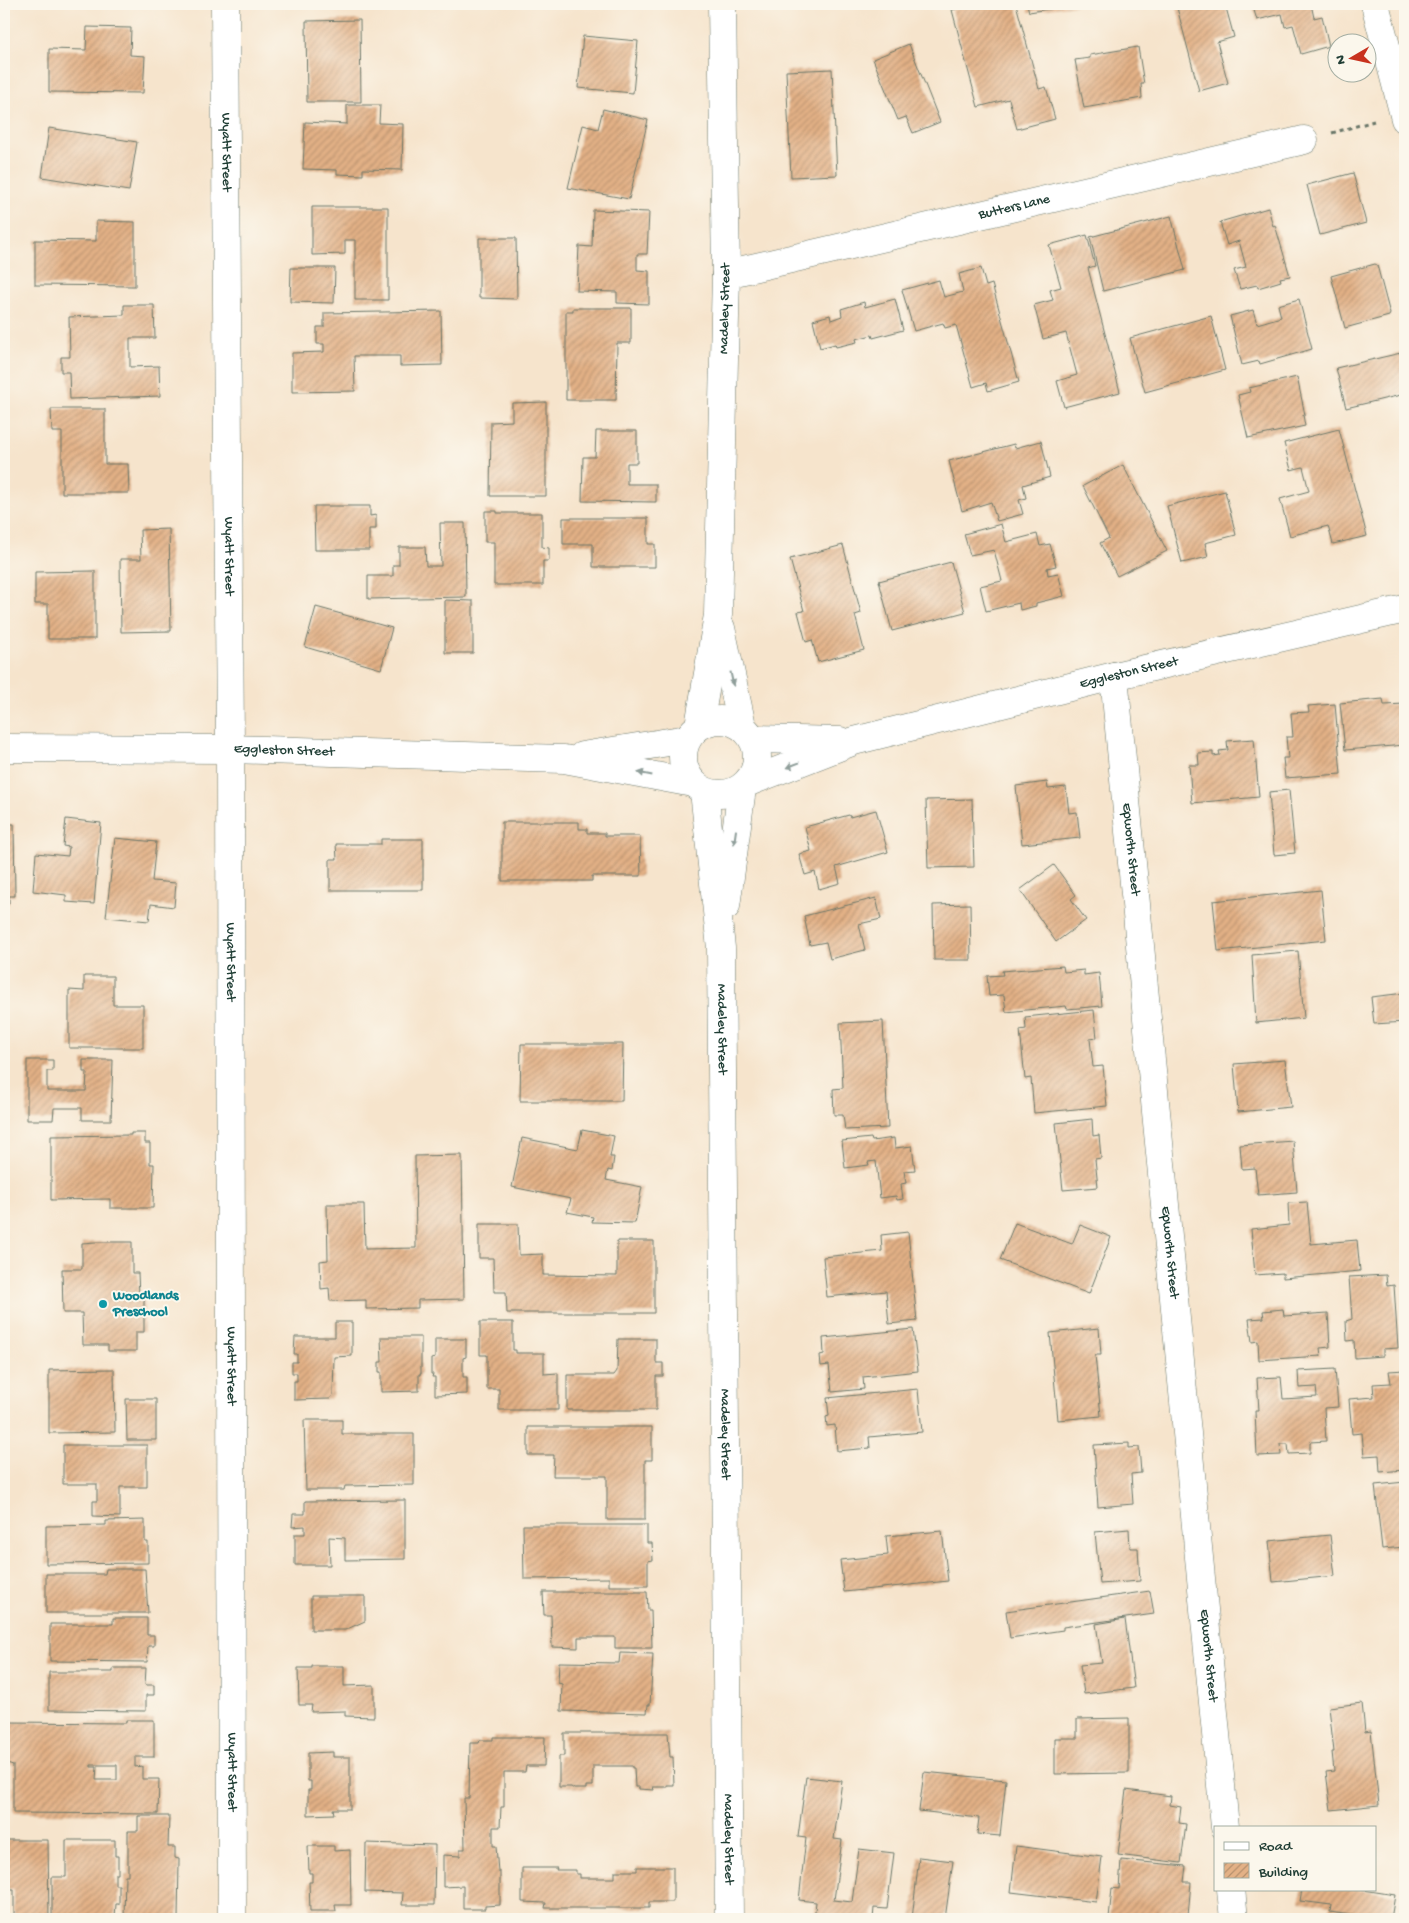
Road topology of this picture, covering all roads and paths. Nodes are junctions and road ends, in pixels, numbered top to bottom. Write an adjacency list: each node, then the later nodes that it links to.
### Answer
1 (225, 4): 14 (street, Wyatt Street)
2 (722, 4): 6 (street, Madeley Street)
3 (1375, 4): 4 (street)
4 (1404, 116): 5 (path)
5 (1304, 140): 6 (street, Butters Lane)
6 (726, 274): 8 (street, Madeley Street)
7 (1405, 609): 9 (street, Eggleston Street)
8 (718, 615): 10 (street, Madeley Street, one-way to 10); 11 (street, Madeley Street)
9 (1114, 676): 12 (street, Eggleston Street); 19 (street, Epworth Street)
10 (748, 732): 11 (street); 12 (street, Eggleston Street); 16 (street)
11 (693, 733): 15 (street, Eggleston Street); 17 (street)
12 (854, 741): 16 (street, Eggleston Street, one-way to 16)
13 (4, 748): 14 (street, Eggleston Street)
14 (230, 750): 15 (street, Eggleston Street); 21 (street, Wyatt Street)
15 (564, 759): 17 (street, Eggleston Street, one-way to 15)
16 (746, 785): 17 (street); 18 (street, Madeley Street, one-way to 18)
17 (698, 787): 18 (street, Madeley Street)
18 (721, 948): 22 (street, Madeley Street)
19 (1225, 1826)
20 (1231, 1890): 23 (street)
21 (232, 1919)
22 (729, 1919)
23 (1234, 1919)

